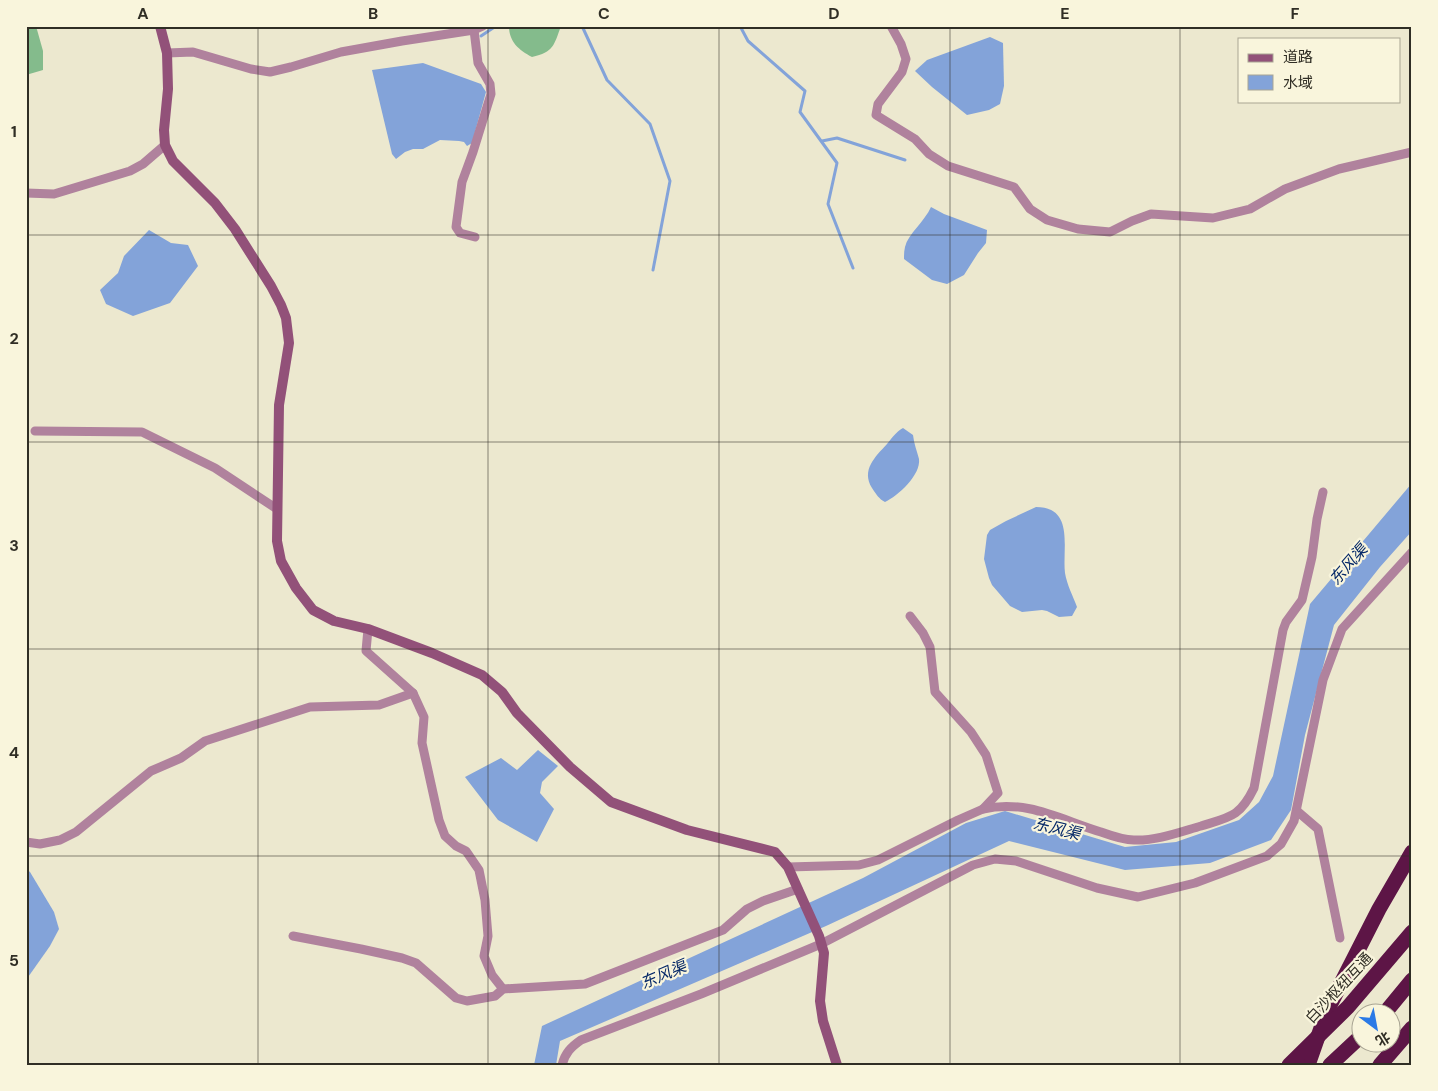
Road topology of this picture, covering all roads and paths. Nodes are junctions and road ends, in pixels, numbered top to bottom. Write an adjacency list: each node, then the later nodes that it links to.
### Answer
1 (160, 26): 4 (street)
2 (891, 26): 6 (street)
3 (478, 28): 4 (street); 8 (street)
4 (167, 53): 5 (street)
5 (165, 145): 7 (street); 11 (street)
6 (1412, 152)
7 (26, 193)
8 (475, 237)
9 (35, 431): 11 (street)
10 (1323, 492): 16 (street)
11 (277, 509): 14 (street)
12 (1412, 552): 17 (street)
13 (910, 616): 16 (street)
14 (368, 629): 15 (street); 20 (street)
15 (413, 693): 18 (street); 27 (street)
16 (984, 809): 20 (street)
17 (1297, 811): 24 (street); 25 (street)
18 (26, 842)
19 (1412, 852): 34 (highway)
20 (788, 867): 21 (street)
21 (798, 889): 25 (street); 27 (street)
22 (1412, 932): 33 (highway, 白沙枢纽互通, bridge)
23 (293, 936): 27 (street)
24 (1340, 938)
25 (821, 940): 31 (street); 32 (street)
26 (1412, 980): 28 (highway)
27 (503, 989)
28 (1392, 1004)
29 (1412, 1028): 36 (highway)
30 (1350, 1045): 35 (highway)
31 (562, 1065)
32 (837, 1065)
33 (1289, 1065)
34 (1308, 1065)
35 (1330, 1065)
36 (1380, 1065)

